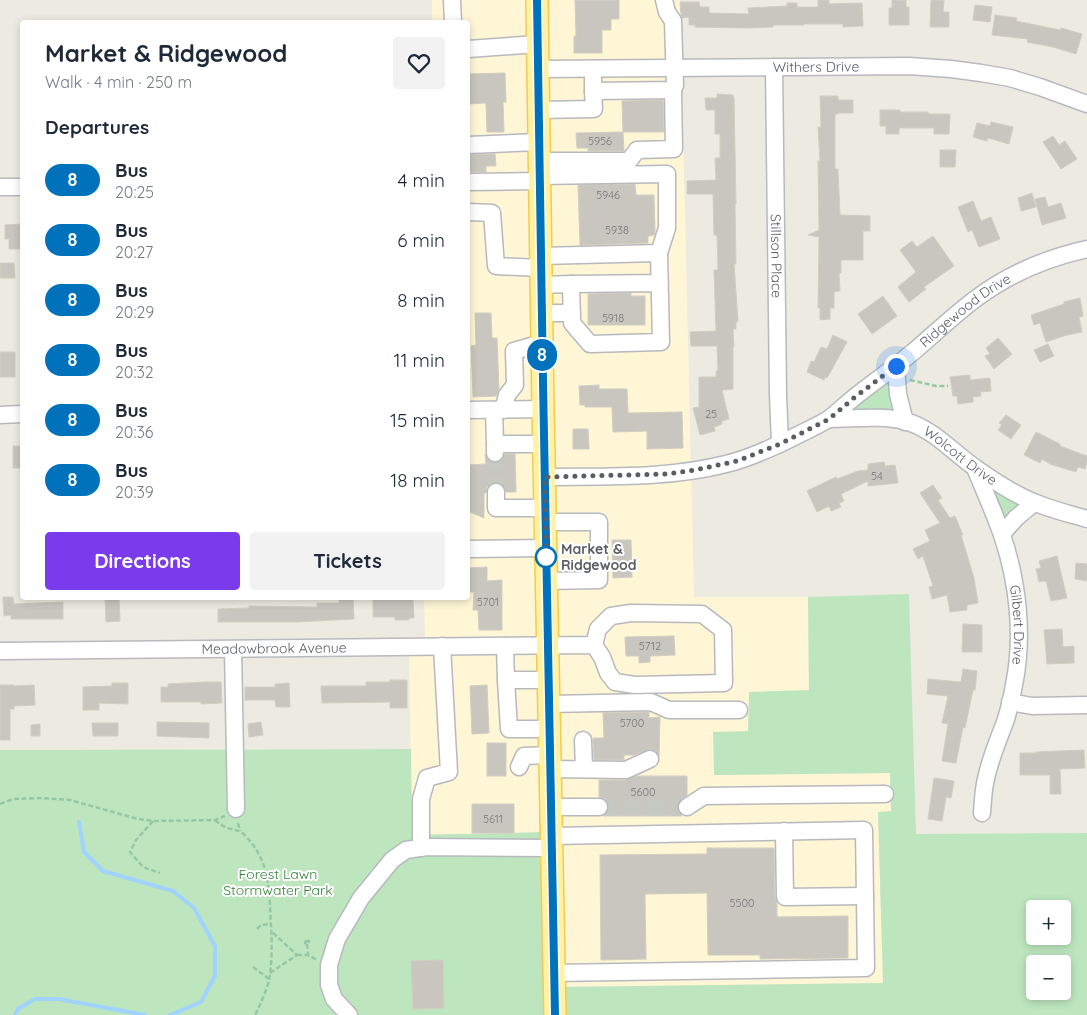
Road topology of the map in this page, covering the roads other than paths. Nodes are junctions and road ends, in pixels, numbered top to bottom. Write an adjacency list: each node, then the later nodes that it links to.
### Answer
1 (452, 0): 4 (street)
2 (537, 0): 5 (main road)
3 (664, 0): 7 (street)
4 (452, 20)
5 (538, 44): 6 (street); 9 (main road)
6 (470, 49)
7 (674, 68): 8 (street, Withers Drive); 10 (street, Withers Drive); 11 (street)
8 (774, 68): 13 (street, Withers Drive); 39 (street, Stillson Place)
9 (538, 69): 10 (street, Withers Drive); 14 (main road)
10 (593, 69): 12 (street)
11 (671, 90): 12 (street); 17 (street)
12 (593, 91): 14 (street)
13 (1087, 104)
14 (538, 110): 17 (main road)
15 (470, 137): 17 (street)
16 (470, 145): 17 (street)
17 (539, 159): 18 (street); 23 (street); 24 (main road)
18 (470, 181)
19 (0, 187): 20 (street)
20 (20, 187)
21 (470, 212): 24 (street)
22 (1087, 249): 30 (street, Ridgewood Drive)
23 (659, 253): 24 (street); 25 (street)
24 (541, 270): 26 (street); 27 (main road)
25 (660, 283): 26 (street); 28 (street)
26 (572, 284): 28 (street)
27 (542, 313): 28 (street); 29 (main road)
28 (572, 313)
29 (542, 343): 31 (main road); 33 (street)
30 (896, 366): 36 (street, Ridgewood Drive); 37 (street)
31 (543, 409): 33 (street); 38 (main road)
32 (470, 410): 33 (street)
33 (499, 410): 38 (street)
34 (20, 414): 35 (street)
35 (0, 415)
36 (829, 419): 37 (street, Wolcott Drive); 39 (street, Ridgewood Drive)
37 (905, 422): 40 (street, Wolcott Drive)
38 (544, 444): 41 (main road)
39 (780, 444): 41 (street, Ridgewood Drive)
40 (975, 468): 43 (street, Wolcott Drive); 46 (street, Gilbert Drive)
41 (545, 477): 44 (main road)
42 (496, 492): 44 (street)
43 (1034, 502): 45 (street, Wolcott Drive); 46 (street)
44 (546, 515): 47 (main road); 49 (street)
45 (1087, 519)
46 (1002, 534): 58 (street, Gilbert Drive)
47 (546, 548): 48 (street); 49 (main road)
48 (470, 549)
49 (547, 581): 50 (main road)
50 (548, 645): 52 (street, Meadowbrook Avenue); 53 (street, Meadowbrook Avenue); 57 (main road)
51 (442, 646): 52 (street, Meadowbrook Avenue); 54 (street, Meadowbrook Avenue); 76 (street)
52 (505, 646): 56 (street)
53 (594, 646): 53 (street)
54 (233, 649): 55 (street, Meadowbrook Avenue); 72 (street)
55 (0, 651)
56 (506, 680): 57 (street); 62 (street)
57 (549, 680): 59 (main road)
58 (1010, 702): 60 (street); 73 (street, Gilbert Drive)
59 (549, 704): 61 (street); 62 (main road)
60 (1087, 705)
61 (739, 710)
62 (550, 729): 65 (main road)
63 (583, 740): 67 (street)
64 (650, 759): 67 (street)
65 (550, 762): 66 (street); 67 (street); 69 (main road)
66 (519, 767)
67 (584, 769)
68 (885, 794): 71 (street)
69 (551, 807): 70 (street); 75 (main road)
70 (599, 807)
71 (687, 807)
72 (236, 809)
73 (982, 813)
74 (784, 831): 75 (street); 77 (street); 77 (street)
75 (552, 842): 76 (street); 78 (main road)
76 (421, 848): 79 (street)
77 (865, 896): 78 (street)
78 (554, 973): 80 (main road)
79 (349, 1015)
80 (555, 1015)

